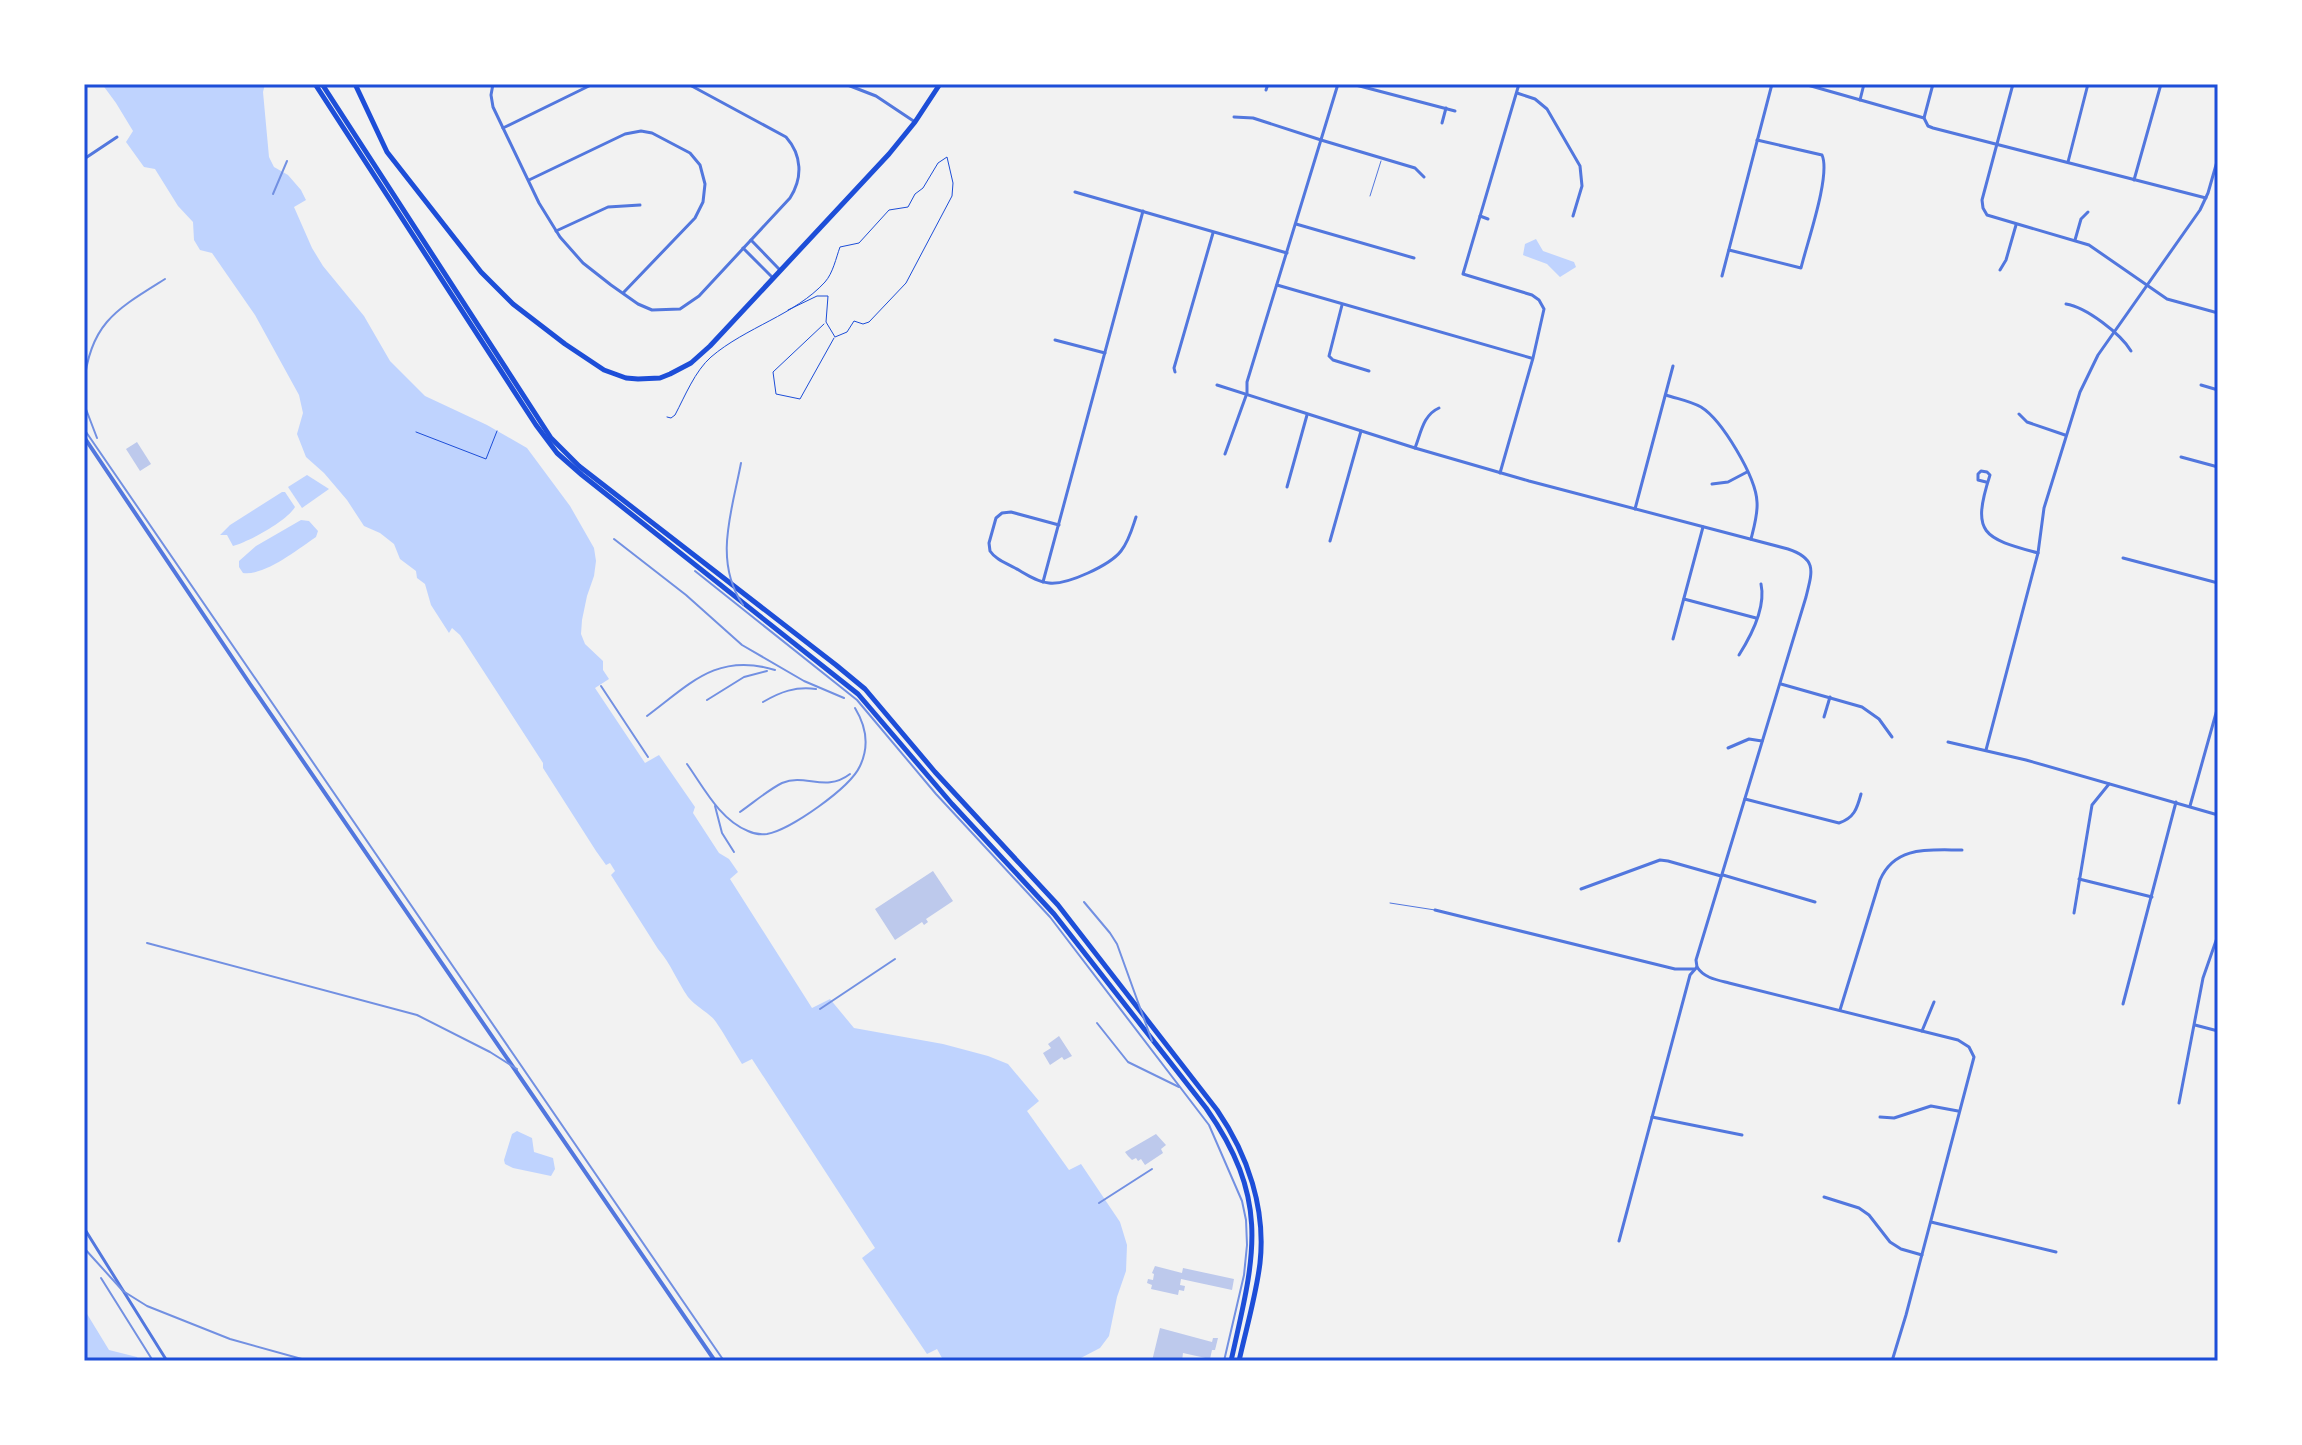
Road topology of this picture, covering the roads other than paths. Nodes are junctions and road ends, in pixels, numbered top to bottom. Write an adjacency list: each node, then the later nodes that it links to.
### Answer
1 (315, 84): 160 (main road)
2 (322, 84): 161 (main road)
3 (355, 84): 65 (main road)
4 (493, 84): 29 (street)
5 (593, 84): 29 (street)
6 (688, 84): 56 (street)
7 (845, 84): 27 (street)
8 (940, 84): 27 (main road)
9 (1268, 84): 20 (street)
10 (1338, 84): 31 (street)
11 (1352, 84): 23 (street)
12 (1519, 84): 21 (street)
13 (1772, 84): 32 (street)
14 (1804, 84): 22 (street)
15 (1864, 84): 22 (street)
16 (1933, 84): 26 (street)
17 (2013, 84): 33 (street)
18 (2088, 84): 39 (street)
19 (2161, 84): 42 (street)
20 (1266, 90)
21 (1517, 93): 34 (street); 50 (street)
22 (1860, 100): 26 (street)
23 (1446, 108): 24 (street); 28 (street)
24 (1455, 111)
25 (1234, 117): 31 (street)
26 (1924, 118): 33 (street)
27 (915, 122): 62 (main road)
28 (1442, 123)
29 (503, 128): 41 (street)
30 (117, 137): 37 (street)
31 (1321, 140): 35 (street); 52 (street)
32 (1757, 140): 59 (street); 59 (street)
33 (1996, 145): 39 (street); 53 (street)
34 (1499, 156): 38 (street); 49 (street)
35 (1381, 158): 40 (street); 44 (lane)
36 (2218, 158): 45 (street)
37 (84, 159)
38 (1506, 159)
39 (2067, 163): 42 (street)
40 (1424, 177)
41 (529, 180): 54 (street); 68 (street)
42 (2134, 180): 45 (street)
43 (1075, 192): 47 (street)
44 (1370, 196)
45 (2206, 198): 67 (street)
46 (640, 205): 54 (street)
47 (1143, 211): 55 (street); 75 (street)
48 (2088, 212): 57 (street)
49 (1480, 216): 51 (street); 76 (street)
50 (1573, 216)
51 (1488, 219)
52 (1296, 224): 60 (street); 61 (street)
53 (2016, 225): 57 (street); 63 (street)
54 (556, 231): 68 (street)
55 (1213, 232): 60 (street); 79 (street)
56 (751, 240): 58 (street); 62 (street)
57 (2075, 241): 67 (street)
58 (743, 248): 65 (street); 68 (street)
59 (1729, 250): 64 (street)
60 (1287, 254): 66 (street)
61 (1414, 258)
62 (780, 270): 65 (main road)
63 (2000, 270)
64 (1722, 276)
65 (773, 278)
66 (1277, 285): 69 (street); 83 (street)
67 (2146, 287): 71 (street); 72 (street)
68 (623, 293)
69 (1343, 304): 76 (street); 78 (street)
70 (2066, 304): 72 (street)
71 (2218, 313)
72 (2114, 332): 74 (street); 89 (street)
73 (1055, 340): 75 (street)
74 (2131, 351)
75 (1105, 353): 102 (street)
76 (1533, 358): 96 (street)
77 (1673, 366): 84 (street)
78 (1369, 371)
79 (1175, 372)
80 (1217, 385): 83 (street)
81 (2201, 385): 82 (street)
82 (2218, 390)
83 (1247, 393): 87 (street); 92 (street)
84 (1666, 395): 95 (street); 100 (street)
85 (1439, 408): 91 (street)
86 (2019, 414): 89 (street)
87 (1307, 415): 88 (street); 99 (street)
88 (1361, 431): 91 (street); 105 (street)
89 (2065, 435): 106 (street)
90 (84, 437): 159 (street)
91 (1415, 448): 96 (street)
92 (1225, 454)
93 (2181, 457): 94 (street)
94 (2218, 467)
95 (1747, 472): 98 (street); 104 (street)
96 (1500, 473): 100 (street)
97 (1986, 482): 106 (street)
98 (1712, 484)
99 (1287, 487)
100 (1635, 509): 103 (street)
101 (1136, 517): 108 (street)
102 (1059, 525): 108 (street); 108 (street)
103 (1703, 527): 104 (street); 111 (street)
104 (1751, 539): 115 (street)
105 (1330, 541)
106 (2038, 553): 123 (street)
107 (2123, 558): 109 (street)
108 (1043, 582)
109 (2218, 583)
110 (1761, 584): 112 (street)
111 (1684, 599): 112 (street); 113 (street)
112 (1756, 618): 114 (street)
113 (1673, 639)
114 (1739, 655)
115 (1781, 684): 116 (street); 120 (street)
116 (1830, 697): 118 (street); 119 (street)
117 (2218, 706): 128 (street)
118 (1824, 717)
119 (1892, 737)
120 (1763, 741): 122 (street); 126 (street)
121 (1948, 742): 123 (street)
122 (1728, 748)
123 (1986, 750): 124 (street)
124 (2109, 784): 127 (street); 132 (street)
125 (1861, 794): 126 (street)
126 (1745, 799): 131 (street)
127 (2176, 802): 128 (street); 134 (street)
128 (2190, 806): 129 (street)
129 (2218, 815)
130 (1962, 850): 143 (street)
131 (1722, 876): 133 (street); 135 (street); 140 (street)
132 (2079, 879): 134 (street); 138 (street)
133 (1581, 889)
134 (2152, 897): 142 (street)
135 (1815, 902)
136 (1390, 903): 137 (lane)
137 (1435, 910): 140 (street)
138 (2074, 913)
139 (2218, 935): 144 (street)
140 (1697, 967): 143 (street); 149 (street)
141 (1934, 1002): 145 (street)
142 (2123, 1004)
143 (1840, 1010): 145 (street)
144 (2195, 1025): 146 (street); 147 (street)
145 (1922, 1031): 148 (street)
146 (2218, 1031)
147 (2179, 1103)
148 (1958, 1111): 150 (street); 153 (street)
149 (1652, 1117): 151 (street); 155 (street)
150 (1880, 1117)
151 (1742, 1135)
152 (1824, 1197): 157 (street)
153 (1931, 1222): 156 (street); 157 (street)
154 (84, 1228): 158 (street)
155 (1619, 1241)
156 (2056, 1252)
157 (1922, 1255): 162 (street)
158 (167, 1361)
159 (715, 1361)
160 (1231, 1361)
161 (1239, 1361)
162 (1892, 1361)

